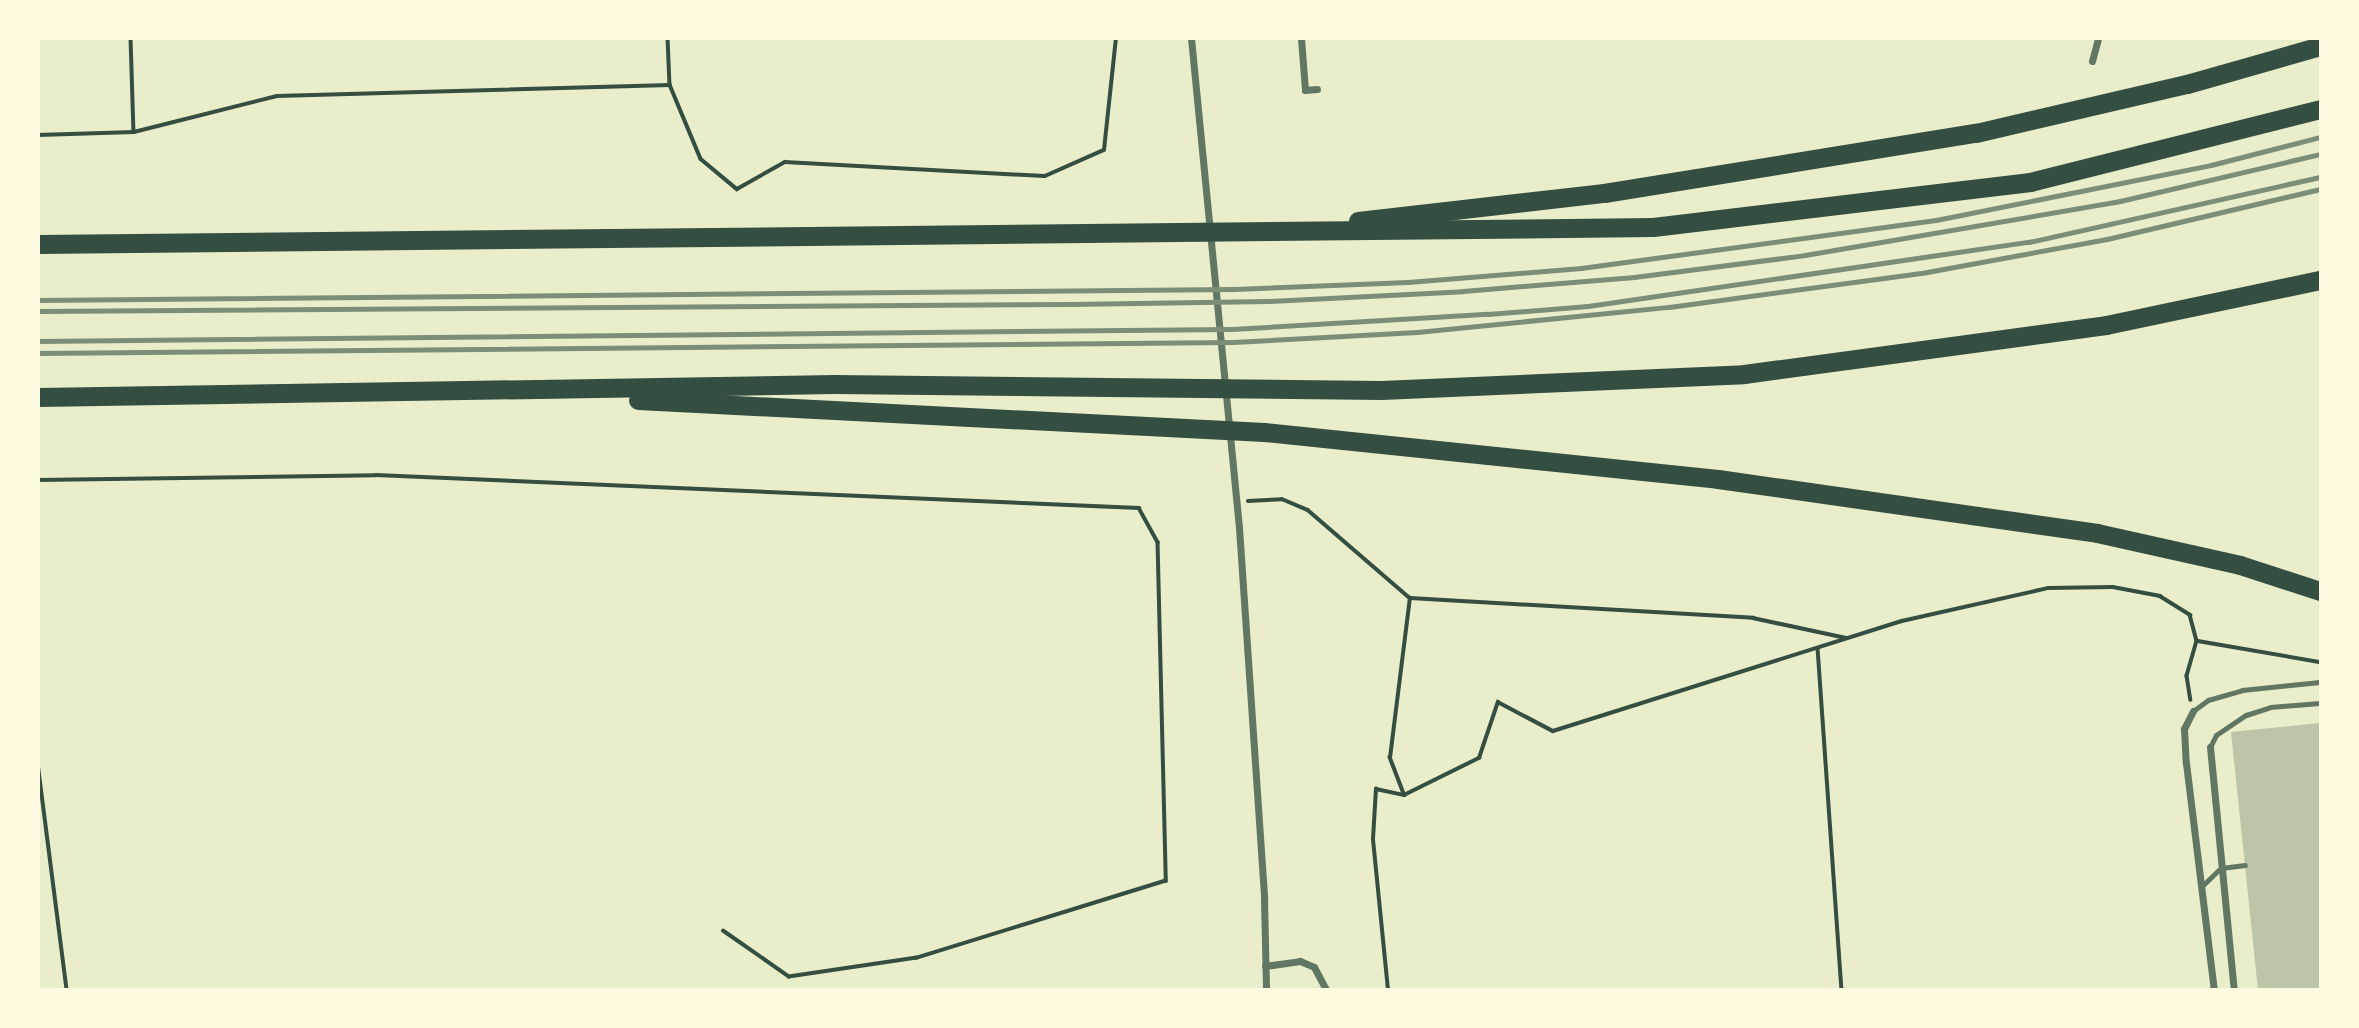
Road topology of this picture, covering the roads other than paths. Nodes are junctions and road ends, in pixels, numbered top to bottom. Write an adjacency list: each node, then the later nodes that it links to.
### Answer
1 (1191, 38): 21 (street)
2 (1301, 38): 6 (street)
3 (2098, 38): 5 (street)
4 (2320, 46): 8 (highway)
5 (2092, 61)
6 (1317, 89)
7 (2320, 108): 8 (highway)
8 (1238, 234): 9 (highway)
9 (38, 244)
10 (2320, 280): 11 (highway)
11 (473, 392): 12 (highway); 13 (highway)
12 (38, 397)
13 (2320, 591)
14 (2320, 682): 16 (lane)
15 (2320, 703): 17 (lane)
16 (2193, 711): 20 (street)
17 (2210, 747): 19 (street)
18 (2245, 865): 19 (lane)
19 (2221, 868): 20 (lane); 25 (street)
20 (2201, 887): 24 (street)
21 (1265, 966): 22 (street); 23 (street)
22 (1266, 989)
23 (1326, 989)
24 (2214, 989)
25 (2234, 989)

